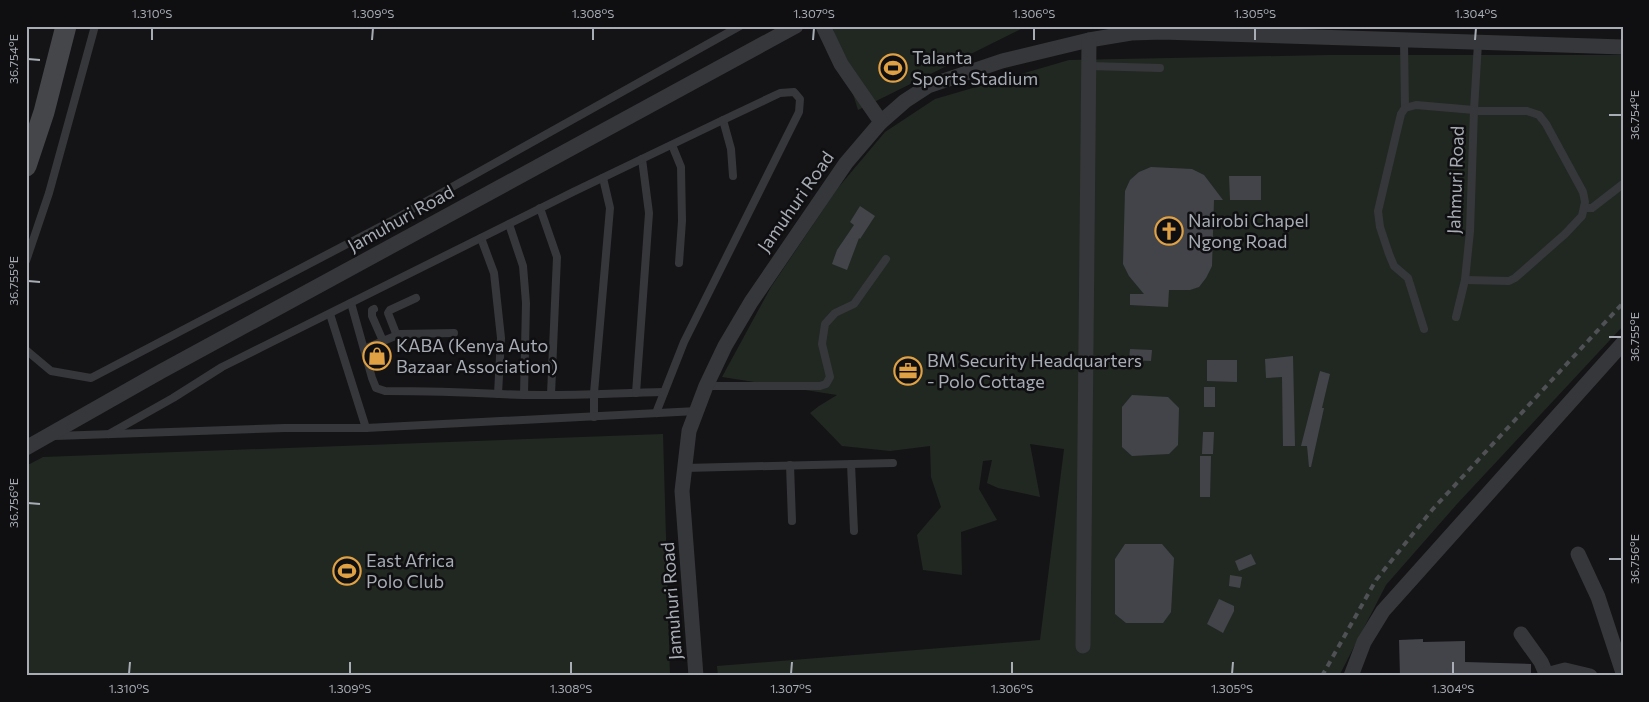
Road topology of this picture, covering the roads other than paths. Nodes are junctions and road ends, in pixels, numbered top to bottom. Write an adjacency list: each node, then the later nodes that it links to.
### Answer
1 (66, 26): 20 (street)
2 (95, 26): 29 (lane)
3 (740, 26): 43 (lane)
4 (796, 26): 56 (street, Jamuhuri Road)
5 (823, 26): 17 (street)
6 (1161, 29): 7 (street, Jamuhuri Road); 8 (street, Jamuhuri Road)
7 (1190, 30): 9 (street, Jamuhuri Road)
8 (1089, 40): 12 (street); 17 (street, Jamuhuri Road)
9 (1404, 41): 10 (street, Jamuhuri Road); 14 (lane)
10 (1478, 43): 11 (street, Jamuhuri Road); 15 (lane, Jahmuri Road)
11 (1623, 47)
12 (1089, 66): 13 (lane); 66 (street)
13 (1160, 68)
14 (1406, 108): 15 (lane); 37 (lane)
15 (1474, 111): 25 (lane); 31 (lane, Jahmuri Road)
16 (723, 120): 18 (lane); 21 (lane); 46 (lane)
17 (881, 122): 44 (street, Jamuhuri Road)
18 (672, 145): 19 (lane); 30 (lane)
19 (642, 159): 22 (lane); 45 (lane)
20 (26, 166)
21 (733, 176)
22 (603, 178): 24 (lane); 50 (lane)
23 (1623, 184): 25 (lane)
24 (540, 208): 26 (lane); 49 (lane)
25 (1584, 208): 31 (lane)
26 (509, 224): 27 (lane); 48 (lane)
27 (481, 238): 33 (lane); 47 (lane)
28 (886, 259): 44 (lane)
29 (26, 261)
30 (679, 264)
31 (1464, 280): 36 (lane, Jahmuri Road)
32 (416, 298): 39 (lane)
33 (351, 303): 35 (lane); 42 (lane)
34 (374, 309): 40 (lane)
35 (330, 314): 54 (lane); 55 (lane)
36 (1456, 317)
37 (1424, 330)
38 (454, 333): 39 (lane)
39 (397, 336): 40 (lane)
40 (383, 342): 42 (lane)
41 (1623, 343): 70 (street)
42 (364, 349): 47 (lane)
43 (26, 350)
44 (706, 386): 51 (street, Jamuhuri Road)
45 (636, 392): 46 (lane); 50 (lane)
46 (664, 392): 52 (lane)
47 (498, 394): 48 (lane)
48 (524, 394): 49 (lane)
49 (551, 394): 50 (lane)
50 (594, 394): 53 (lane)
51 (697, 411): 52 (lane); 61 (street, Jamuhuri Road)
52 (656, 413): 53 (lane)
53 (594, 417): 54 (lane)
54 (366, 428): 55 (lane)
55 (109, 434): 56 (lane)
56 (48, 436): 57 (street, Jamuhuri Road)
57 (26, 448)
58 (893, 463): 59 (lane)
59 (851, 464): 60 (lane); 63 (lane)
60 (790, 465): 61 (lane); 62 (lane)
61 (685, 468): 69 (street, Jamuhuri Road)
62 (792, 521)
63 (854, 531)
64 (1578, 554): 67 (street)
65 (1521, 634): 68 (street)
66 (1083, 646)
67 (1623, 673)
68 (1547, 675): 71 (street)
69 (696, 676)
70 (1351, 676)
71 (1590, 676)

